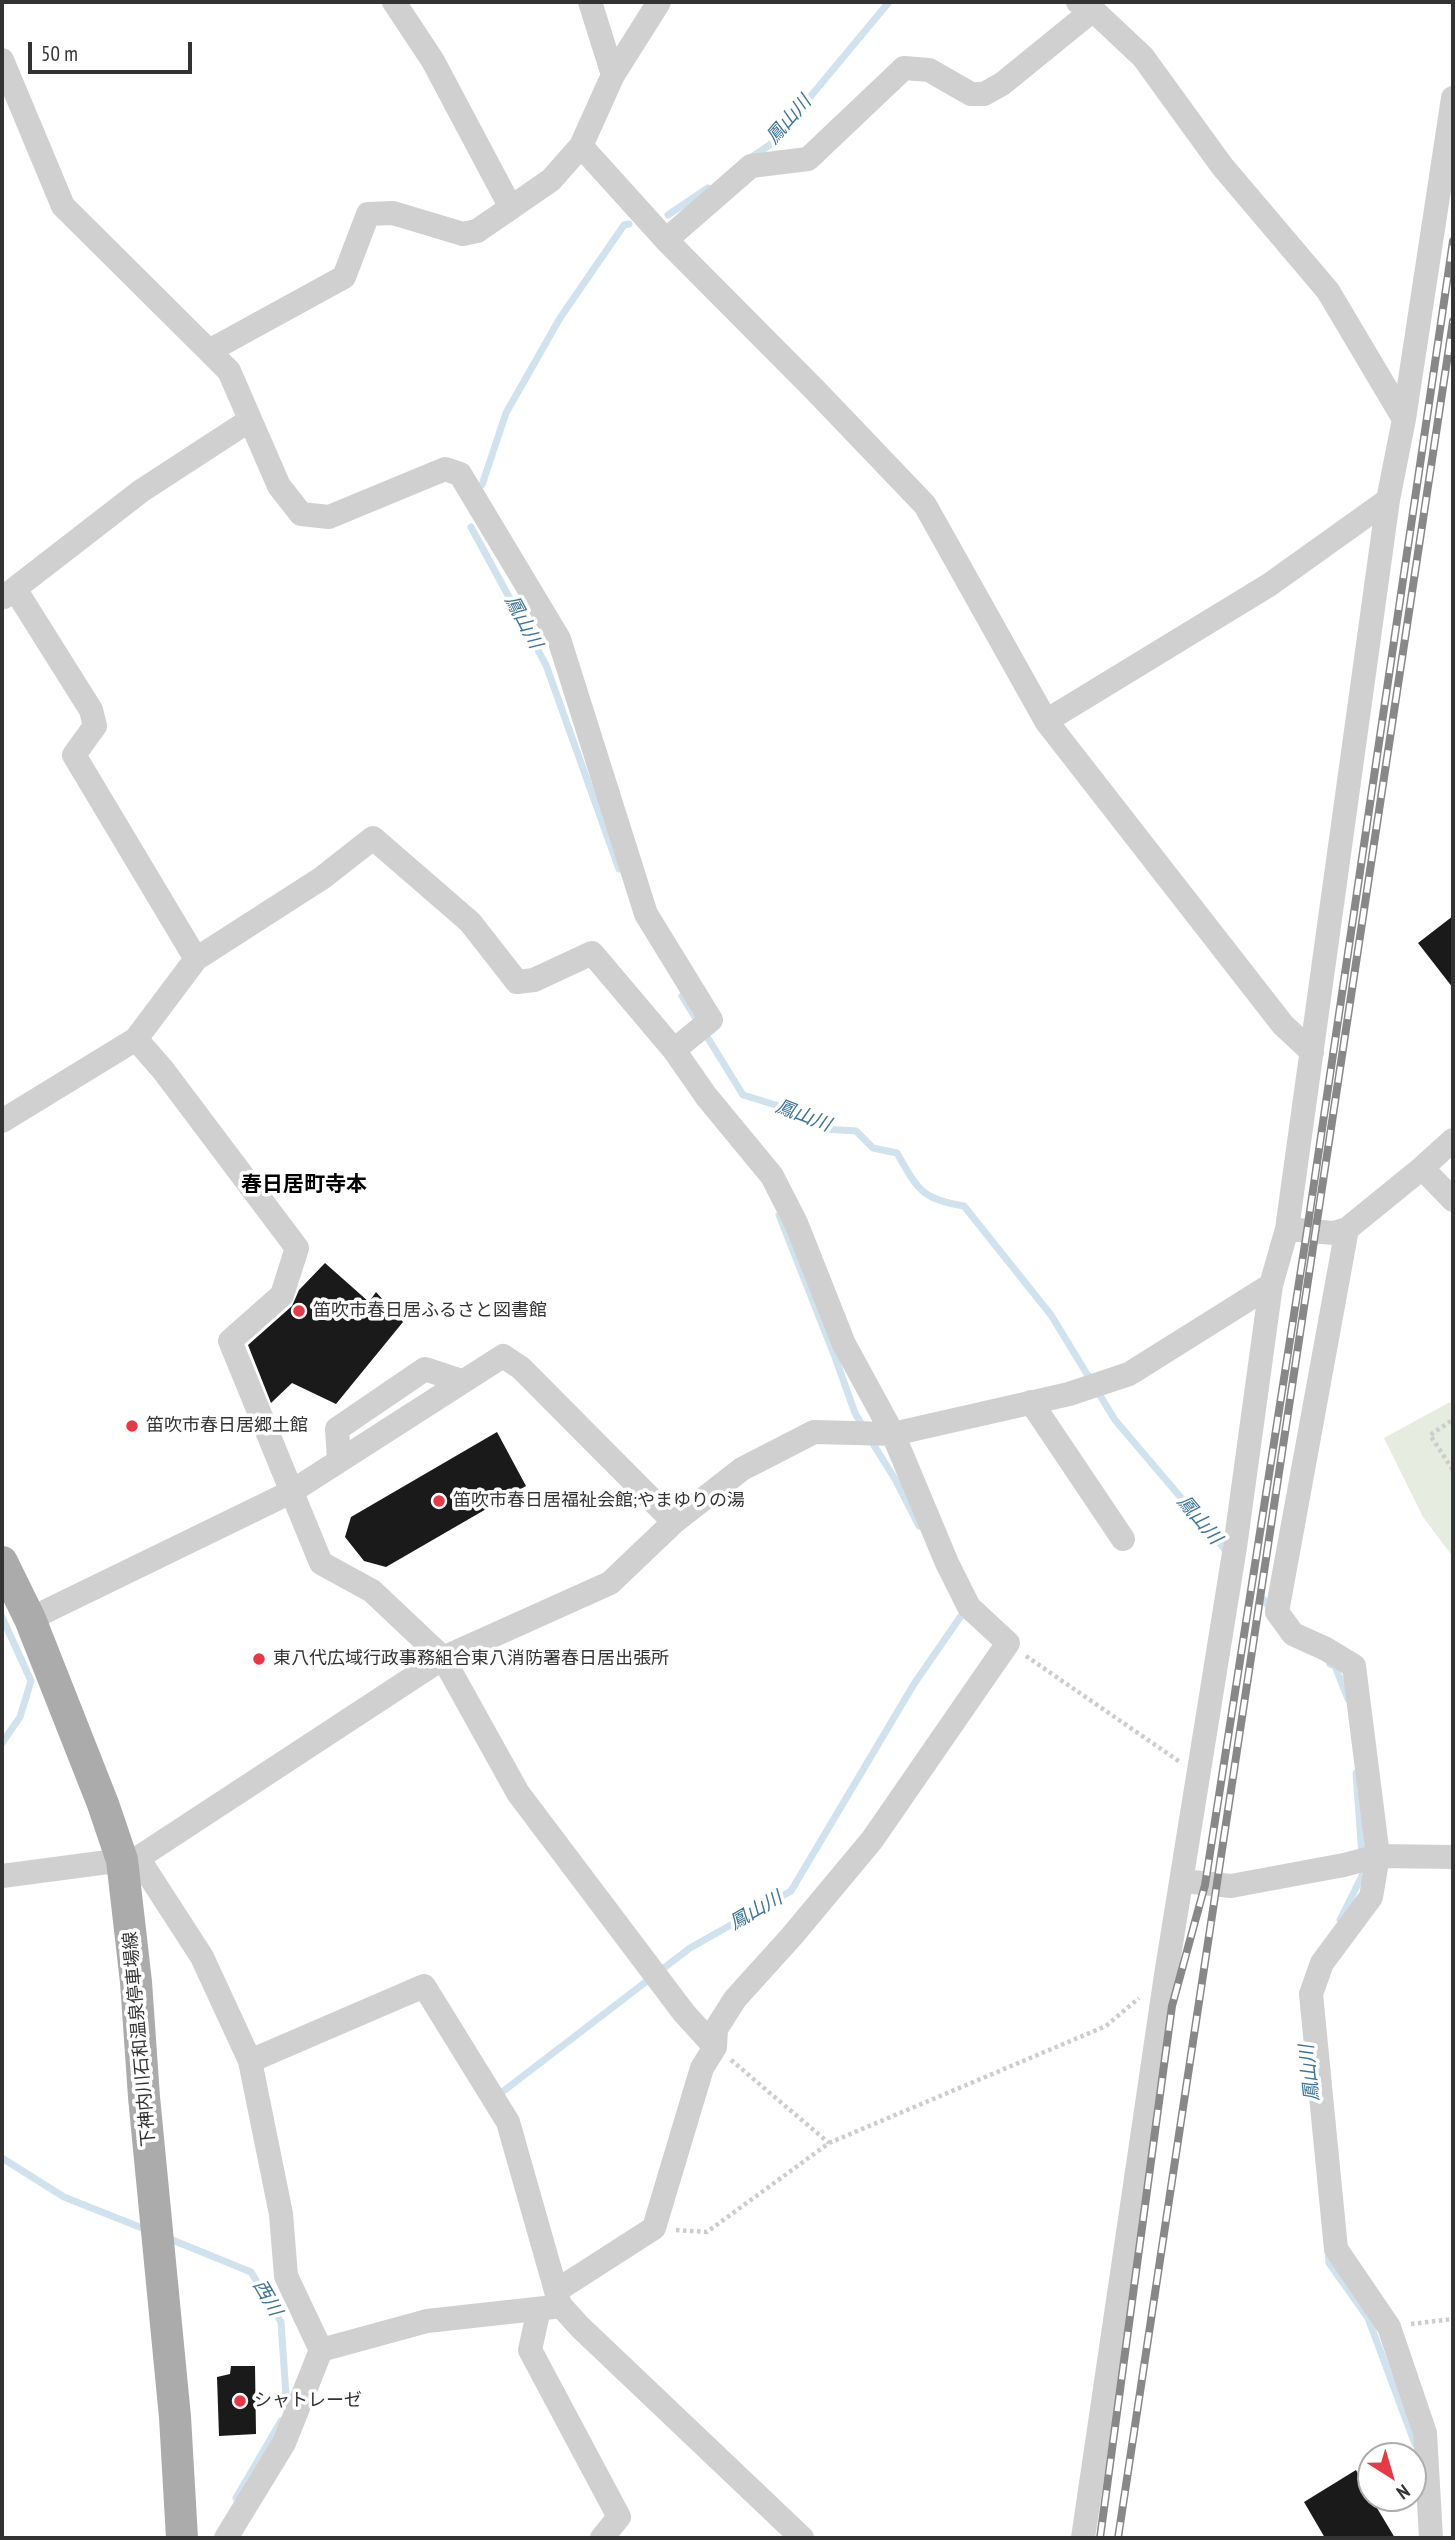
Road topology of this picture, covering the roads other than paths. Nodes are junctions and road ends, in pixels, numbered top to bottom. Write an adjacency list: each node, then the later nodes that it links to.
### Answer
1 (394, 2): 9 (street)
2 (590, 2): 6 (street)
3 (659, 2): 6 (street)
4 (1086, 6): 10 (street); 12 (street)
5 (2, 60): 11 (street)
6 (613, 75): 8 (street)
7 (1453, 98): 12 (street)
8 (581, 146): 9 (street); 10 (street)
9 (511, 208): 11 (street)
10 (666, 240): 16 (street)
11 (209, 351): 13 (street)
12 (1404, 419): 14 (street)
13 (250, 420): 15 (street); 19 (street)
14 (1388, 500): 16 (street); 20 (street)
15 (8, 594): 17 (street)
16 (1045, 721): 20 (street)
17 (196, 959): 18 (street); 19 (street)
18 (136, 1039): 21 (street); 30 (street)
19 (679, 1045): 29 (street)
20 (1312, 1052): 25 (street)
21 (2, 1121)
22 (1453, 1139): 23 (street)
23 (1422, 1168): 24 (street); 26 (street)
24 (1453, 1200)
25 (1287, 1229): 26 (street); 27 (street)
26 (1340, 1231): 36 (street)
27 (1271, 1285): 28 (street); 40 (street)
28 (1031, 1402): 29 (street); 32 (street)
29 (892, 1434): 31 (street); 43 (street)
30 (291, 1492): 31 (street); 34 (street); 35 (street)
31 (674, 1522): 35 (street)
32 (1122, 1539)
33 (2, 1562): 34 (main road, 下神内川石和温泉停車場線)
34 (30, 1619): 38 (main road, 下神内川石和温泉停車場線)
35 (443, 1658): 38 (street); 43 (street)
36 (1378, 1856): 37 (street); 40 (street); 52 (street)
37 (1453, 1857)
38 (130, 1859): 39 (street); 41 (street); 42 (main road, 下神内川石和温泉停車場線)
39 (2, 1876)
40 (1183, 1881): 51 (street)
41 (162, 1895): 42 (street); 44 (street)
42 (128, 1906): 47 (main road, 下神内川石和温泉停車場線)
43 (715, 2047): 45 (street)
44 (250, 2061): 45 (street); 46 (street)
45 (552, 2302): 46 (street); 49 (street); 50 (street)
46 (321, 2350): 48 (street)
47 (182, 2538)
48 (226, 2538)
49 (602, 2538)
50 (802, 2538)
51 (1083, 2538)
52 (1431, 2538)

